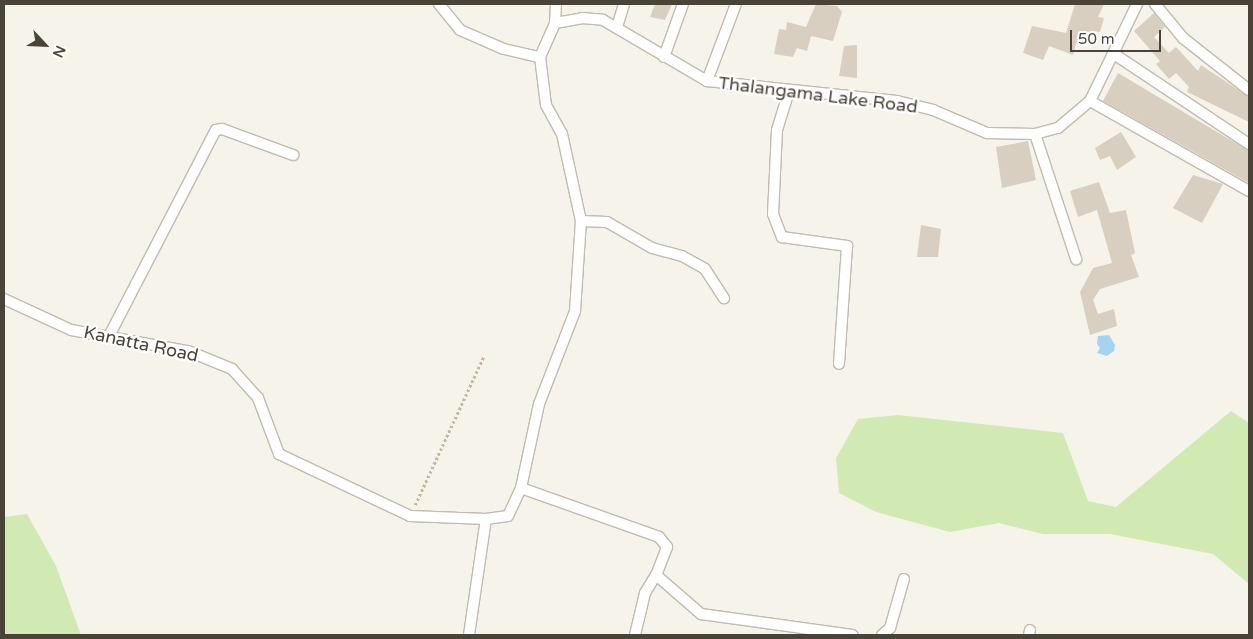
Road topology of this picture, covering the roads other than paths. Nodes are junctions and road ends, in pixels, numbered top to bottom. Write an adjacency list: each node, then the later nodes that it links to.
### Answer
1 (439, 4): 11 (street)
2 (556, 4): 8 (street)
3 (624, 4): 9 (street)
4 (683, 4): 12 (street)
5 (736, 4): 13 (street)
6 (1137, 4): 10 (street, Thalangama Lake Road)
7 (1155, 4): 14 (street)
8 (555, 23): 9 (street, Thalangama Lake Road); 11 (street)
9 (617, 27): 12 (street, Thalangama Lake Road)
10 (1114, 54): 16 (street, Thalangama Lake Road); 18 (street)
11 (540, 57): 21 (street)
12 (664, 57): 13 (street, Thalangama Lake Road)
13 (707, 81): 15 (street, Thalangama Lake Road)
14 (1249, 90)
15 (789, 91): 17 (street, Thalangama Lake Road); 26 (street)
16 (1090, 101): 17 (street, Thalangama Lake Road); 20 (street)
17 (1035, 134): 22 (street)
18 (1249, 144)
19 (293, 155): 25 (street)
20 (1249, 191)
21 (581, 221): 23 (street); 27 (street)
22 (1076, 259)
23 (724, 298)
24 (4, 299): 25 (street, Kanatta Road)
25 (109, 336): 28 (street, Kanatta Road)
26 (839, 364)
27 (521, 488): 28 (street); 29 (street)
28 (486, 520): 31 (street)
29 (656, 575): 32 (street); 33 (street)
30 (904, 579): 34 (street)
31 (469, 635)
32 (635, 635)
33 (853, 635)
34 (882, 635)

